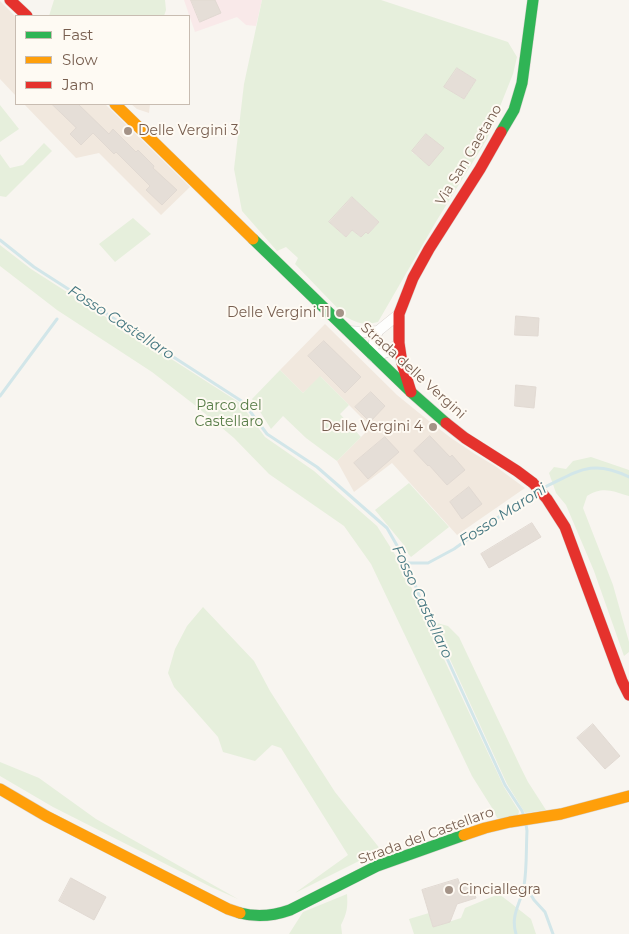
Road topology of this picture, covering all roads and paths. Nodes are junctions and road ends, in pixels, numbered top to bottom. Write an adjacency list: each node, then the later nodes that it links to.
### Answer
1 (10, 0): 3 (street)
2 (533, 0): 5 (street, Via San Gaetano)
3 (25, 15)
4 (116, 105): 7 (street, Strada delle Vergini)
5 (399, 314): 6 (street); 8 (street, Via San Gaetano)
6 (378, 330): 7 (street); 9 (street)
7 (347, 331): 9 (street, Strada delle Vergini)
8 (399, 343): 9 (street); 10 (street, Via San Gaetano)
9 (373, 357): 10 (street, Strada delle Vergini)
10 (412, 394): 11 (street, Strada delle Vergini)
11 (629, 695)
12 (0, 789): 13 (street, Strada del Castellaro)
13 (629, 796)

